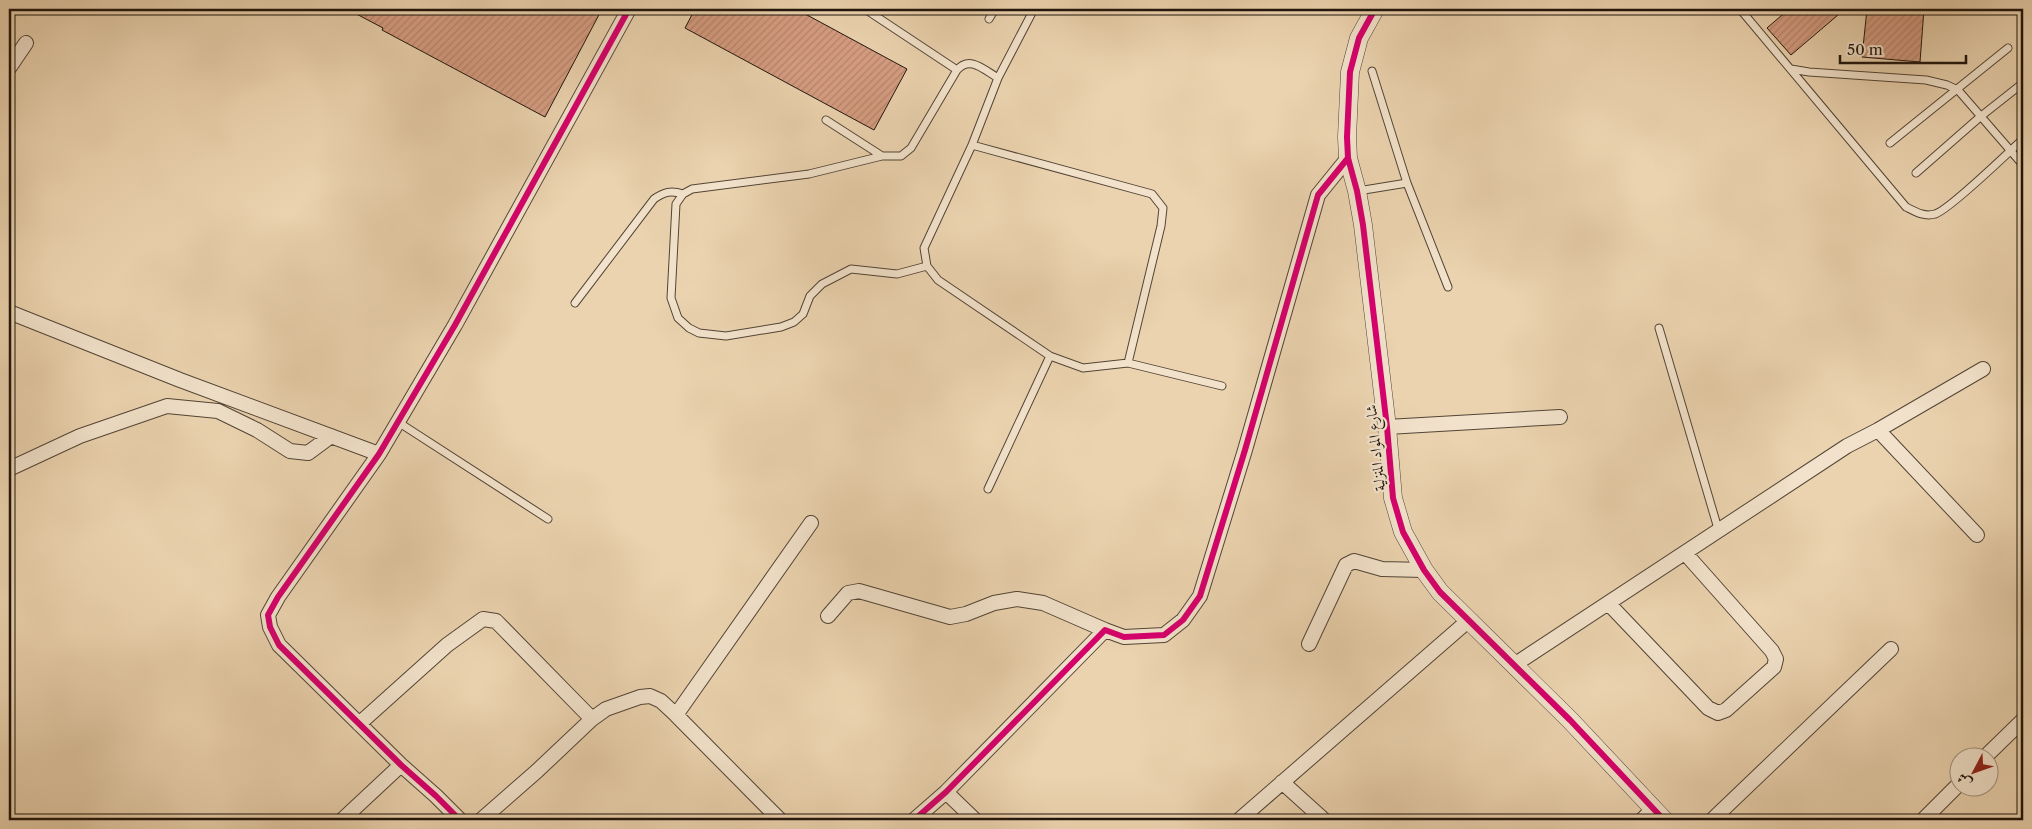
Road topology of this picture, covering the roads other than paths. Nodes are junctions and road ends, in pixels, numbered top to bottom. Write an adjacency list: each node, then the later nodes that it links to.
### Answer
1 (629, 9): 40 (street)
2 (865, 9): 12 (lane)
3 (995, 9): 7 (lane)
4 (1034, 9): 14 (lane)
5 (1375, 9): 24 (street, شارع المواد المنزلية)
6 (1740, 9): 11 (lane)
7 (989, 19)
8 (26, 43): 10 (street)
9 (2008, 48): 16 (lane)
10 (9, 68)
11 (1790, 69): 16 (lane); 22 (lane)
12 (957, 70): 14 (lane); 23 (lane)
13 (1372, 71): 27 (lane)
14 (998, 78): 21 (lane)
15 (2023, 83): 17 (lane)
16 (1958, 90): 17 (lane); 20 (lane)
17 (1980, 117): 22 (lane); 26 (lane)
18 (826, 120): 23 (lane)
19 (2023, 139): 22 (lane)
20 (1890, 144)
21 (972, 145): 30 (lane); 36 (lane)
22 (2011, 150): 25 (lane)
23 (882, 156): 29 (lane)
24 (1348, 158): 28 (street, شارع المواد المنزلية); 56 (street)
25 (2023, 165)
26 (1916, 173)
27 (1407, 183): 28 (lane); 31 (lane)
28 (1357, 191): 41 (street, شارع المواد المنزلية)
29 (683, 194): 30 (lane); 32 (lane)
30 (927, 266): 35 (lane)
31 (1448, 287)
32 (575, 303)
33 (9, 312): 43 (street)
34 (1659, 328): 49 (lane)
35 (1050, 356): 36 (lane); 46 (lane)
36 (1128, 364): 38 (lane)
37 (1983, 369): 42 (street)
38 (1222, 386)
39 (1560, 417): 41 (street)
40 (398, 422): 44 (street); 47 (lane)
41 (1386, 427): 52 (street, شارع المواد المنزلية)
42 (1878, 430): 49 (street); 50 (street)
43 (331, 436): 44 (street); 45 (street)
44 (379, 454): 63 (street)
45 (9, 469)
46 (988, 490)
47 (548, 519)
48 (811, 523): 60 (street)
49 (1719, 532): 51 (street)
50 (1977, 535)
51 (1685, 552): 53 (street); 53 (street)
52 (1424, 570): 55 (street, شارع المواد المنزلية); 57 (street)
53 (1608, 604): 59 (street)
54 (828, 616): 56 (street)
55 (1469, 620): 59 (street, شارع المواد المنزلية); 66 (street)
56 (1105, 630): 67 (street)
57 (1308, 644)
58 (1890, 649): 78 (street)
59 (1514, 665): 69 (street, شارع المواد المنزلية)
60 (676, 715): 61 (street); 73 (street)
61 (592, 719): 63 (street); 72 (street)
62 (2023, 720): 64 (street)
63 (360, 724): 65 (street)
64 (1996, 746)
65 (400, 765): 70 (street); 71 (street)
66 (1282, 782): 76 (street); 77 (street)
67 (946, 792): 74 (street); 75 (street)
68 (1950, 793): 79 (street)
69 (1653, 816)
70 (342, 820)
71 (460, 820)
72 (481, 820)
73 (780, 820)
74 (914, 820)
75 (975, 820)
76 (1239, 820)
77 (1324, 820)
78 (1712, 820)
79 (1923, 820)

